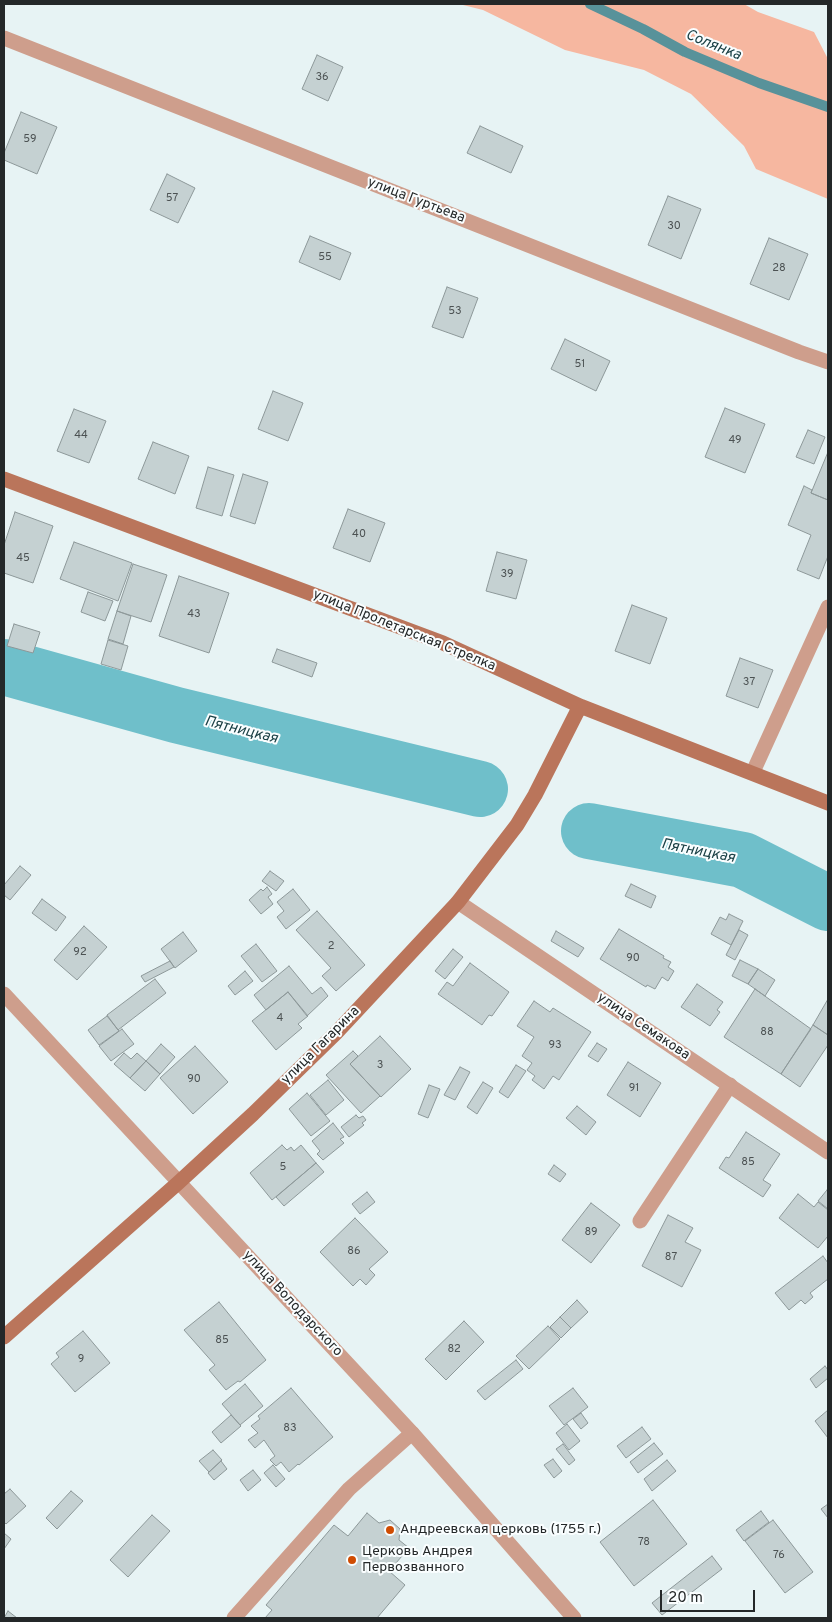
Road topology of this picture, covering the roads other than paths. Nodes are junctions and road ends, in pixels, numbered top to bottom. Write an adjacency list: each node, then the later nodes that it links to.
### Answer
1 (4, 38): 2 (street, улица Гуртьева)
2 (828, 362)
3 (4, 479): 5 (street, улица Пролетарская Стрелка)
4 (828, 607): 6 (street)
5 (580, 706): 6 (street, улица Пролетарская Стрелка); 8 (street, улица Гагарина)
6 (753, 772): 7 (street, улица Пролетарская Стрелка)
7 (828, 802)
8 (458, 902): 10 (street, улица Семакова); 12 (street, улица Гагарина)
9 (4, 994): 12 (street, улица Володарского)
10 (730, 1085): 11 (street, улица Семакова); 13 (street)
11 (828, 1152)
12 (178, 1183): 14 (street, улица Гагарина); 15 (street, улица Володарского)
13 (640, 1221)
14 (4, 1337)
15 (412, 1433): 16 (street); 17 (street, улица Володарского)
16 (234, 1618)
17 (574, 1618)

